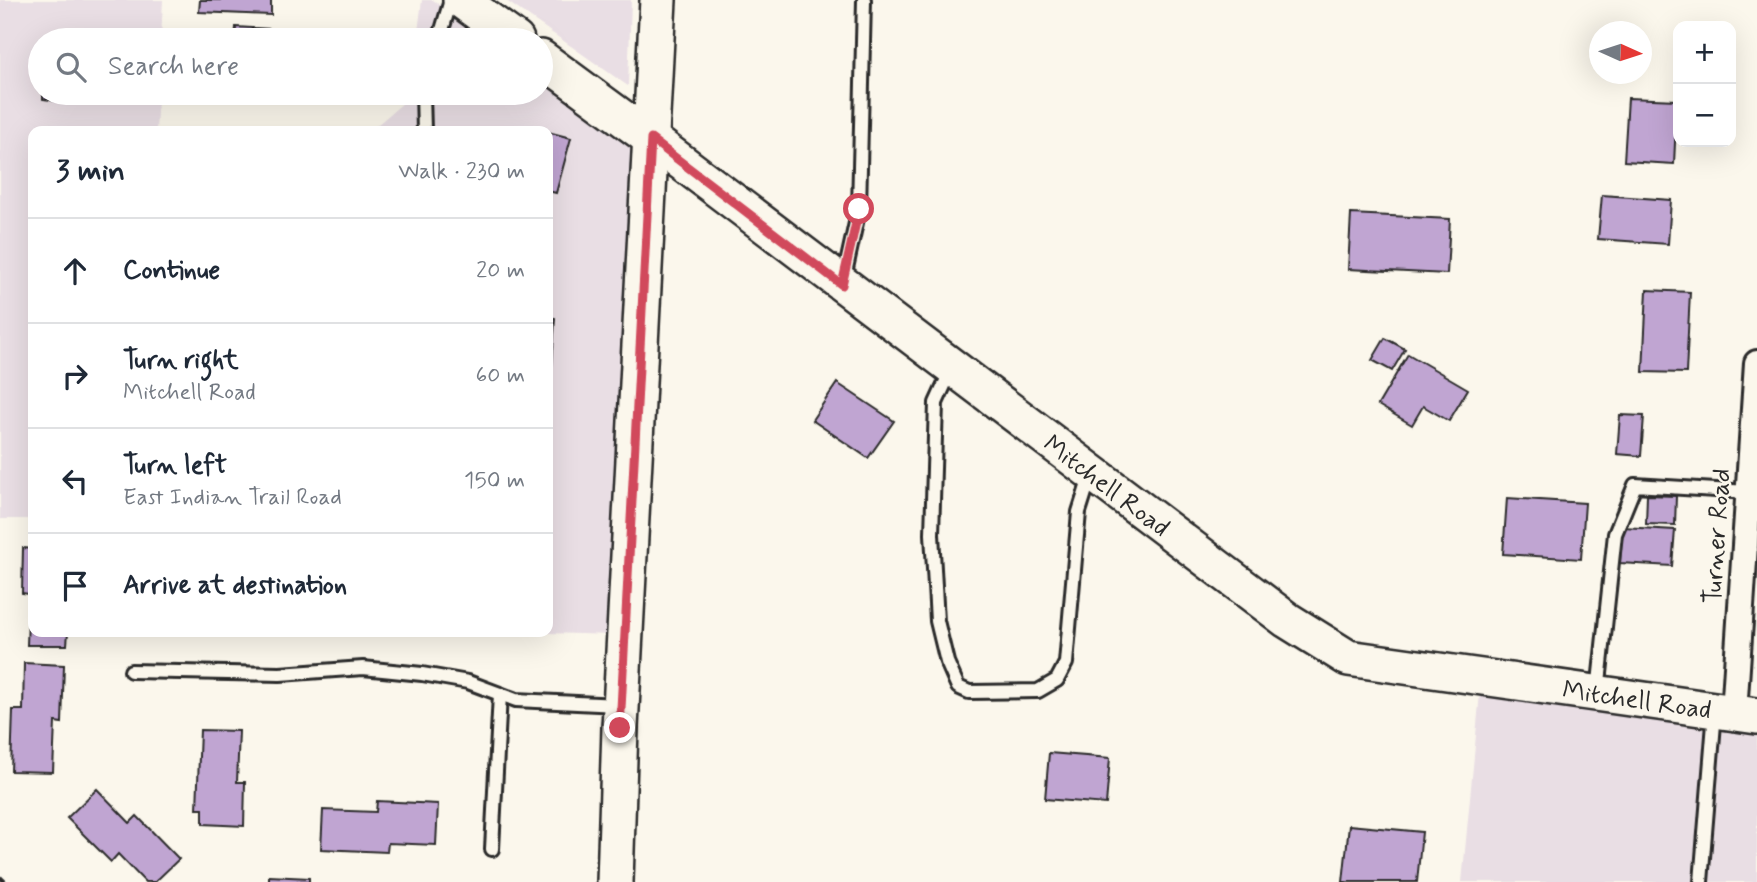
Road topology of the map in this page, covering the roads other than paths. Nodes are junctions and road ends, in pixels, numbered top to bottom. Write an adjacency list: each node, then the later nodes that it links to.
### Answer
1 (450, 0): 5 (lane)
2 (461, 0): 6 (street)
3 (658, 0): 10 (street)
4 (864, 0): 11 (lane)
5 (442, 28)
6 (500, 28)
7 (553, 67): 10 (street, Mitchell Road)
8 (423, 105): 9 (lane)
9 (424, 126)
10 (651, 139): 11 (street, Mitchell Road); 19 (street)
11 (842, 285): 13 (street, Mitchell Road)
12 (1757, 363): 15 (street, Turner Road)
13 (952, 368): 14 (street, Mitchell Road); 14 (lane)
14 (1092, 473): 18 (street, Mitchell Road)
15 (1748, 492): 18 (lane); 20 (street, Turner Road)
16 (131, 671): 17 (lane)
17 (500, 694): 19 (lane); 21 (lane)
18 (1598, 694): 20 (street, Mitchell Road)
19 (622, 705): 22 (street)
20 (1735, 713): 23 (lane)
21 (492, 849)
22 (615, 882)
23 (1701, 882)

